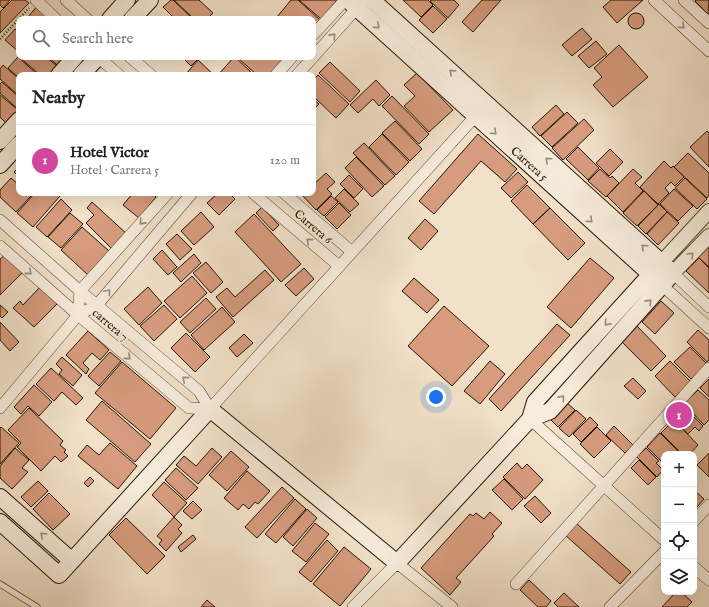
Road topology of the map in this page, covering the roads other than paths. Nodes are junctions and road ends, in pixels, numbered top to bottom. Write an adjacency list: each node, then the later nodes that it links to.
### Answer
1 (36, 0): 9 (street)
2 (66, 0): 10 (street)
3 (127, 0): 11 (main road)
4 (150, 0): 12 (main road)
5 (372, 0): 29 (main road, Carrera 5, one-way to 5)
6 (654, 0): 16 (street, one-way to 16)
7 (684, 0): 13 (street)
8 (354, 2): 14 (street); 15 (street, one-way to 8); 29 (main road, Carrera 5, one-way to 29)
9 (53, 16)
10 (84, 16)
11 (113, 16)
12 (135, 16)
13 (709, 23)
14 (316, 32)
15 (316, 51)
16 (709, 51)
17 (73, 60): 23 (main road)
18 (95, 60): 24 (main road)
19 (102, 60): 25 (street)
20 (134, 60): 26 (street)
21 (289, 60): 27 (street)
22 (309, 60): 28 (street, one-way to 22)
23 (62, 72)
24 (84, 72)
25 (116, 72)
26 (148, 72)
27 (279, 72)
28 (299, 72)
29 (481, 110): 42 (street); 43 (main road, Carrera 5, one-way to 29); 46 (main road, Carrera 5, one-way to 46)
30 (16, 123): 31 (main road)
31 (0, 141)
32 (16, 147): 33 (main road)
33 (0, 165)
34 (165, 196): 48 (street, one-way to 48)
35 (189, 196): 49 (street, one-way to 35)
36 (257, 196): 44 (street, Carrera 6, one-way to 36)
37 (287, 196): 42 (street)
38 (709, 211): 43 (street)
39 (0, 220): 48 (street)
40 (709, 236): 45 (street, one-way to 40)
41 (0, 246): 51 (street, carrera 7, one-way to 51)
42 (352, 252): 44 (street)
43 (661, 263): 45 (main road, Carrera 5); 46 (main road)
44 (339, 266): 55 (street)
45 (673, 273): 47 (main road); 50 (street, Carrera 5)
46 (651, 275): 47 (main road, Carrera 5); 56 (main road, one-way to 56)
47 (663, 286): 52 (street, Carrera 5); 56 (main road, one-way to 47)
48 (80, 291): 49 (street); 51 (street)
49 (97, 305): 51 (street); 55 (street, one-way to 49)
50 (709, 307)
51 (78, 315): 54 (street); 55 (street, carrera 7, one-way to 55)
52 (709, 328)
53 (709, 368): 57 (street)
54 (0, 408)
55 (210, 408): 64 (main road); 65 (main road)
56 (530, 419): 57 (street); 65 (main road)
57 (603, 486): 62 (street); 69 (street)
58 (0, 496): 64 (main road, one-way to 58)
59 (709, 505): 60 (street)
60 (697, 518)
61 (0, 522): 64 (main road)
62 (661, 537)
63 (661, 555): 73 (street)
64 (72, 561)
65 (397, 563): 71 (street); 72 (street)
66 (697, 570): 67 (street)
67 (709, 580)
68 (0, 584): 70 (lane)
69 (516, 584)
70 (37, 607)
71 (353, 607)
72 (452, 607)
73 (610, 607)

